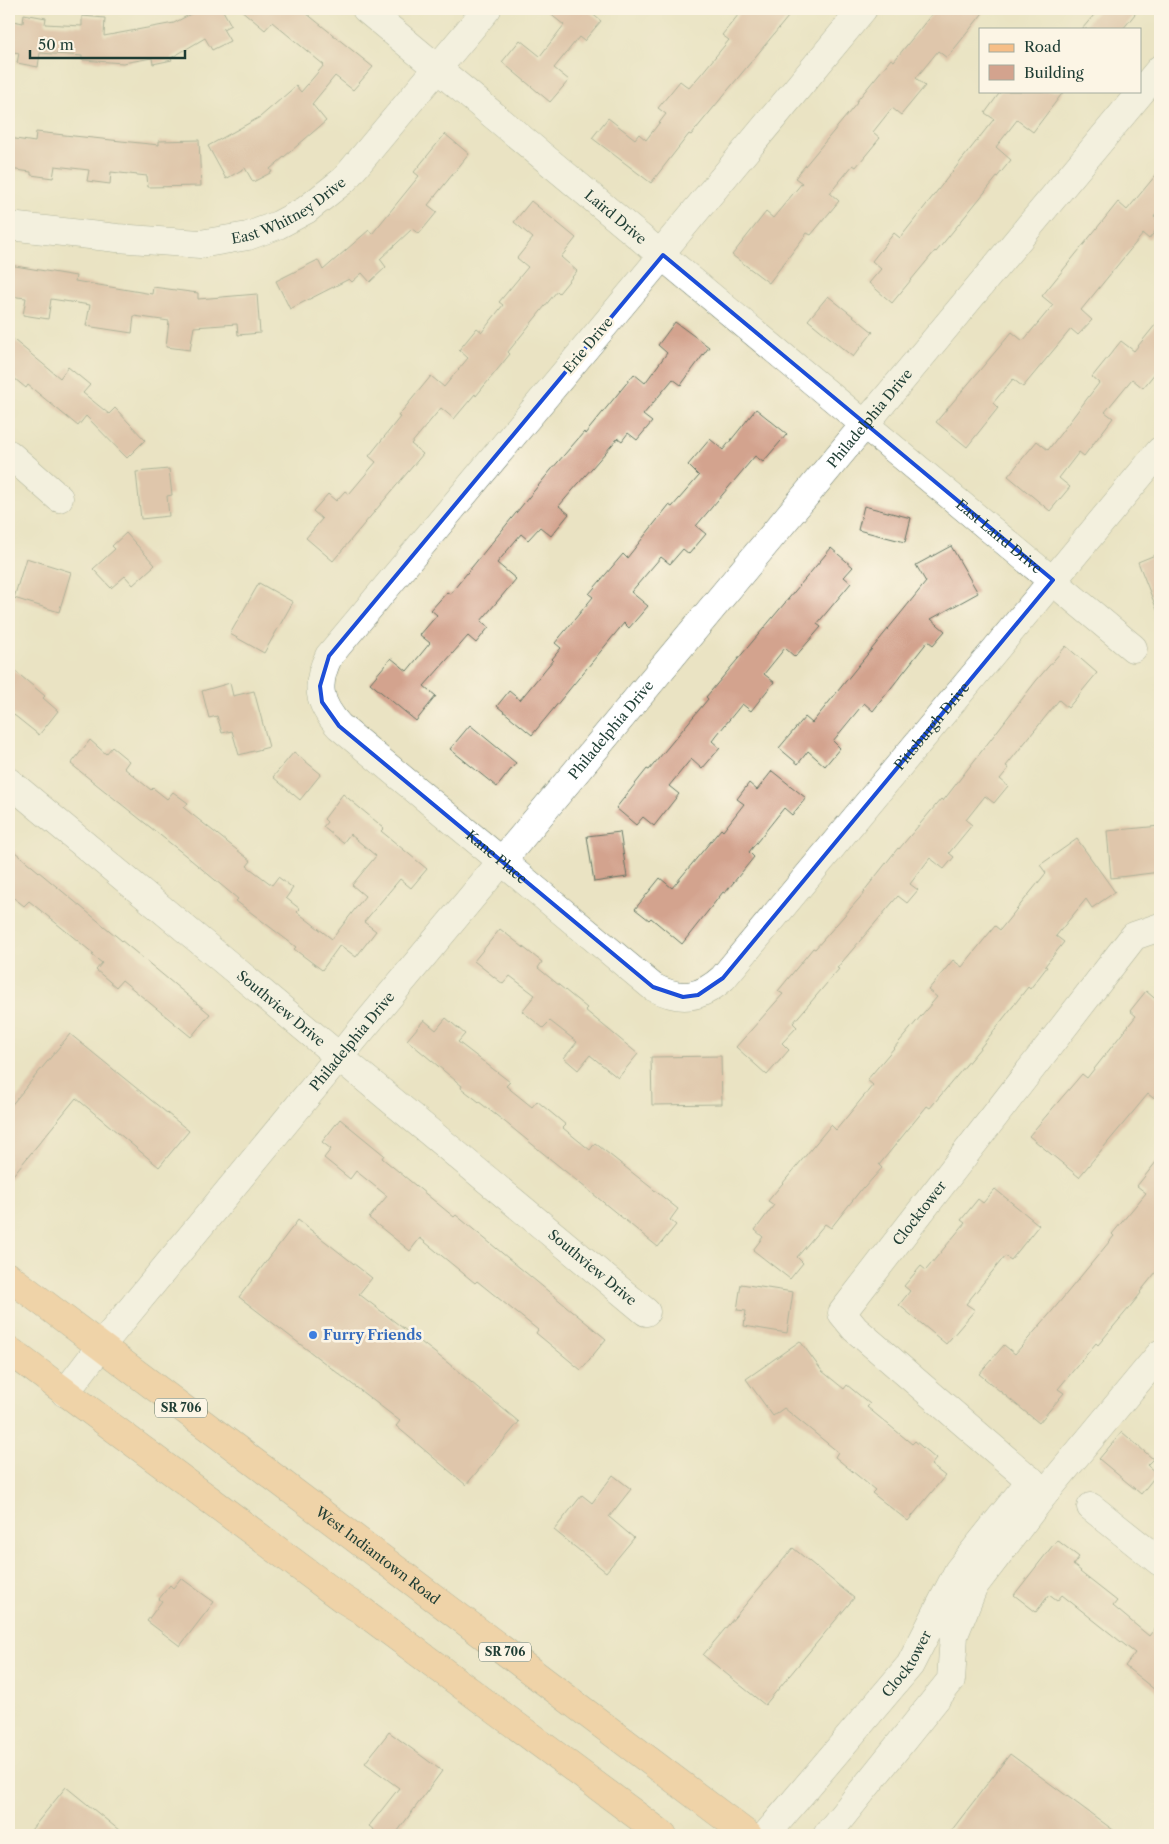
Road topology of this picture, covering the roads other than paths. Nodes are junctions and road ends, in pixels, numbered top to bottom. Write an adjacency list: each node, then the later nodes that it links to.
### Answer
1 (366, 9): 4 (street, Laird Drive)
2 (487, 9): 4 (street, East Whitney Drive)
3 (863, 9): 9 (street, Erie Drive)
4 (438, 68): 8 (street, East Whitney Drive); 9 (street, Laird Drive)
5 (1160, 69): 6 (street, Philadelphia Drive)
6 (1142, 91)
7 (1141, 92): 10 (street, Philadelphia Drive)
8 (9, 226)
9 (663, 255): 10 (street, Laird Drive); 16 (street, Erie Drive)
10 (865, 424): 14 (street, East Laird Drive); 18 (street, Philadelphia Drive)
11 (1160, 452): 14 (street, Pittsburgh Drive)
12 (9, 454): 13 (street)
13 (59, 498)
14 (1053, 580): 15 (street, East Laird Drive); 20 (street, Pittsburgh Drive)
15 (1133, 648)
16 (320, 686): 18 (street, Kane Place)
17 (9, 782): 21 (street, Southview Drive)
18 (502, 861): 20 (street, Kane Place); 21 (street, Philadelphia Drive)
19 (1160, 927): 28 (street, Clocktower)
20 (698, 994)
21 (339, 1057): 23 (street, Southview Drive); 24 (street, Philadelphia Drive)
22 (9, 1277): 24 (main road, West Indiantown Road / SR 706)
23 (646, 1312)
24 (100, 1347): 27 (street, Philadelphia Drive); 32 (main road, West Indiantown Road / SR 706)
25 (9, 1350): 27 (main road)
26 (1160, 1354): 28 (street, Clocktower)
27 (65, 1393): 31 (main road)
28 (1038, 1486): 33 (street, Clocktower); 34 (street, Clocktower)
29 (1091, 1507): 30 (street)
30 (1160, 1562)
31 (663, 1835)
32 (748, 1835)
33 (766, 1835)
34 (827, 1835)

